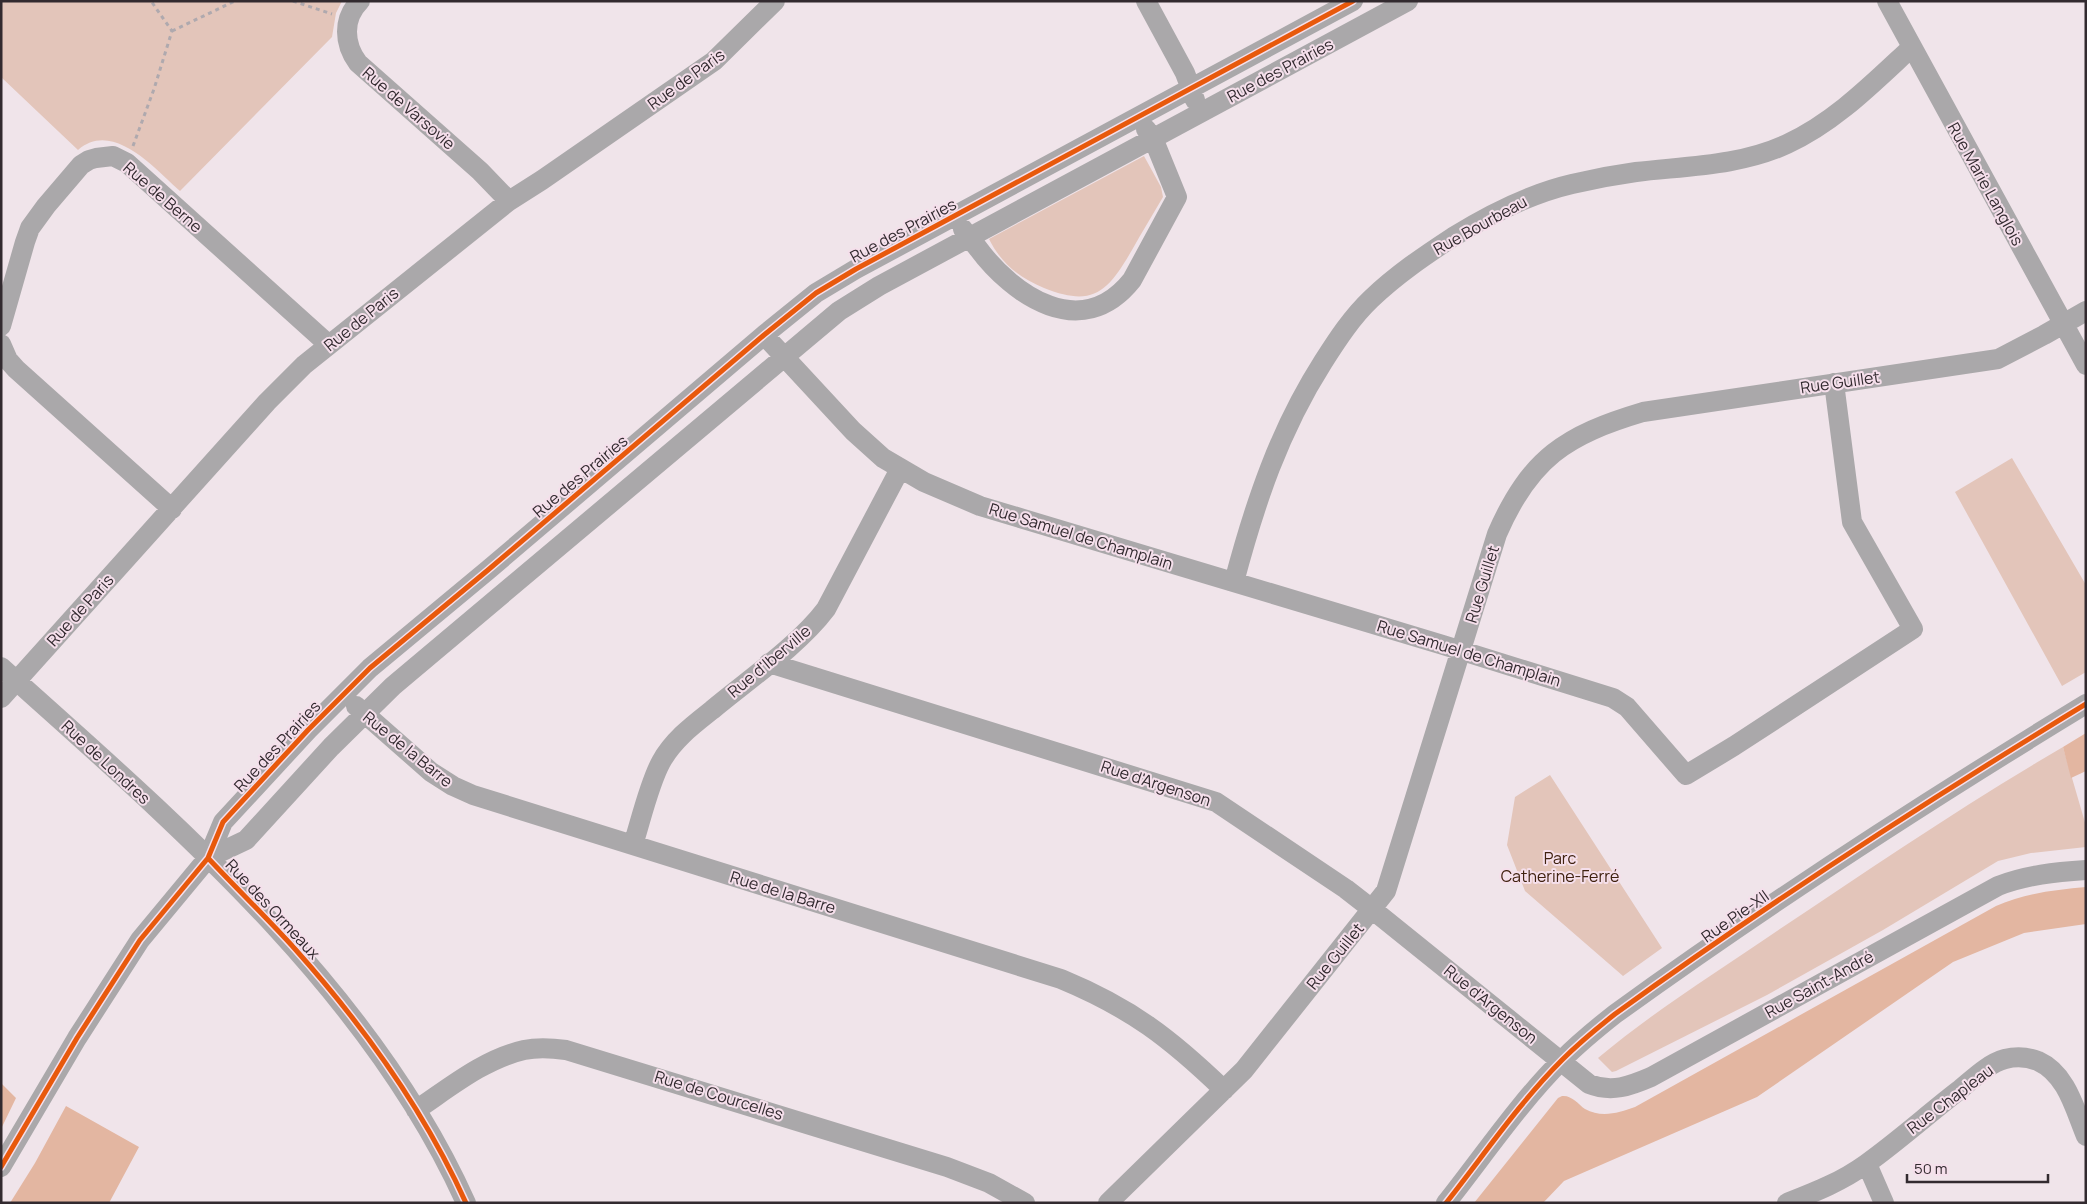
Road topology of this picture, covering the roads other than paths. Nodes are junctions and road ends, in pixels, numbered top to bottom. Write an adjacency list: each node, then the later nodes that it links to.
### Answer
1 (360, 1): 12 (street, Rue de Varsovie)
2 (775, 1): 12 (street, Rue de Paris)
3 (1146, 1): 8 (street)
4 (1353, 1): 8 (street, Rue des Prairies)
5 (1408, 1): 9 (street, Rue des Prairies)
6 (1888, 1): 7 (street, Rue Marie Langlois)
7 (1912, 48): 16 (street, Rue Marie Langlois); 26 (street, Rue Bourbeau)
8 (1190, 89): 9 (street); 10 (street, Rue des Prairies)
9 (1201, 113): 11 (street, Rue des Prairies)
10 (1140, 116): 11 (street, Rue des Prairies); 13 (street, Rue des Prairies)
11 (1151, 140): 14 (street, Rue des Prairies); 14 (street, Rue des Prairies)
12 (509, 200): 20 (street, Rue de Paris)
13 (956, 216): 14 (street, Rue des Prairies); 18 (street, Rue des Prairies)
14 (968, 239): 21 (street, Rue des Prairies)
15 (2086, 310): 16 (street, Rue Guillet)
16 (2063, 324): 22 (street, Rue Marie Langlois); 23 (street, Rue Guillet)
17 (1, 326): 20 (street, Rue de Berne)
18 (764, 335): 21 (street, Rue Samuel de Champlain); 31 (street, Rue des Prairies)
19 (1, 344): 25 (street)
20 (329, 345): 25 (street, Rue de Paris)
21 (784, 357): 24 (street, Rue Samuel de Champlain); 34 (street, Rue des Prairies)
22 (2086, 365)
23 (1834, 383): 27 (street, Rue Guillet); 27 (street, Rue Samuel de Champlain)
24 (900, 469): 26 (street, Rue Samuel de Champlain); 28 (street, Rue d'Iberville)
25 (172, 509): 30 (street, Rue de Paris)
26 (1234, 582): 27 (street, Rue Samuel de Champlain)
27 (1462, 651): 38 (street, Rue Guillet)
28 (769, 663): 35 (street, Rue d'Iberville); 38 (street, Rue d'Argenson)
29 (1, 667): 30 (street, Rue de Londres)
30 (17, 681): 32 (street, Rue de Paris); 36 (street, Rue de Londres)
31 (345, 693): 34 (street, Rue de la Barre); 36 (street, Rue des Prairies)
32 (1, 698)
33 (2086, 704): 39 (street, Rue Pie-XII)
34 (364, 714): 35 (street, Rue de la Barre); 36 (street, Rue des Prairies)
35 (633, 845): 40 (street, Rue de la Barre)
36 (208, 858): 41 (street, Rue des Ormeaux); 44 (street, Rue des Prairies)
37 (2086, 870): 39 (street, Rue Saint-André)
38 (1373, 910): 39 (street, Rue d'Argenson); 40 (street, Rue Guillet)
39 (1561, 1060): 48 (street, Rue Pie-XII)
40 (1224, 1090): 47 (street, Rue Guillet)
41 (416, 1110): 45 (street, Rue des Ormeaux); 46 (street, Rue de Courcelles)
42 (2086, 1136): 43 (street, Rue Chapleau)
43 (1867, 1164): 49 (street, Rue Chapleau); 50 (street)
44 (1, 1167)
45 (466, 1203)
46 (1025, 1203)
47 (1108, 1203)
48 (1446, 1203)
49 (1787, 1203)
50 (1884, 1203)

